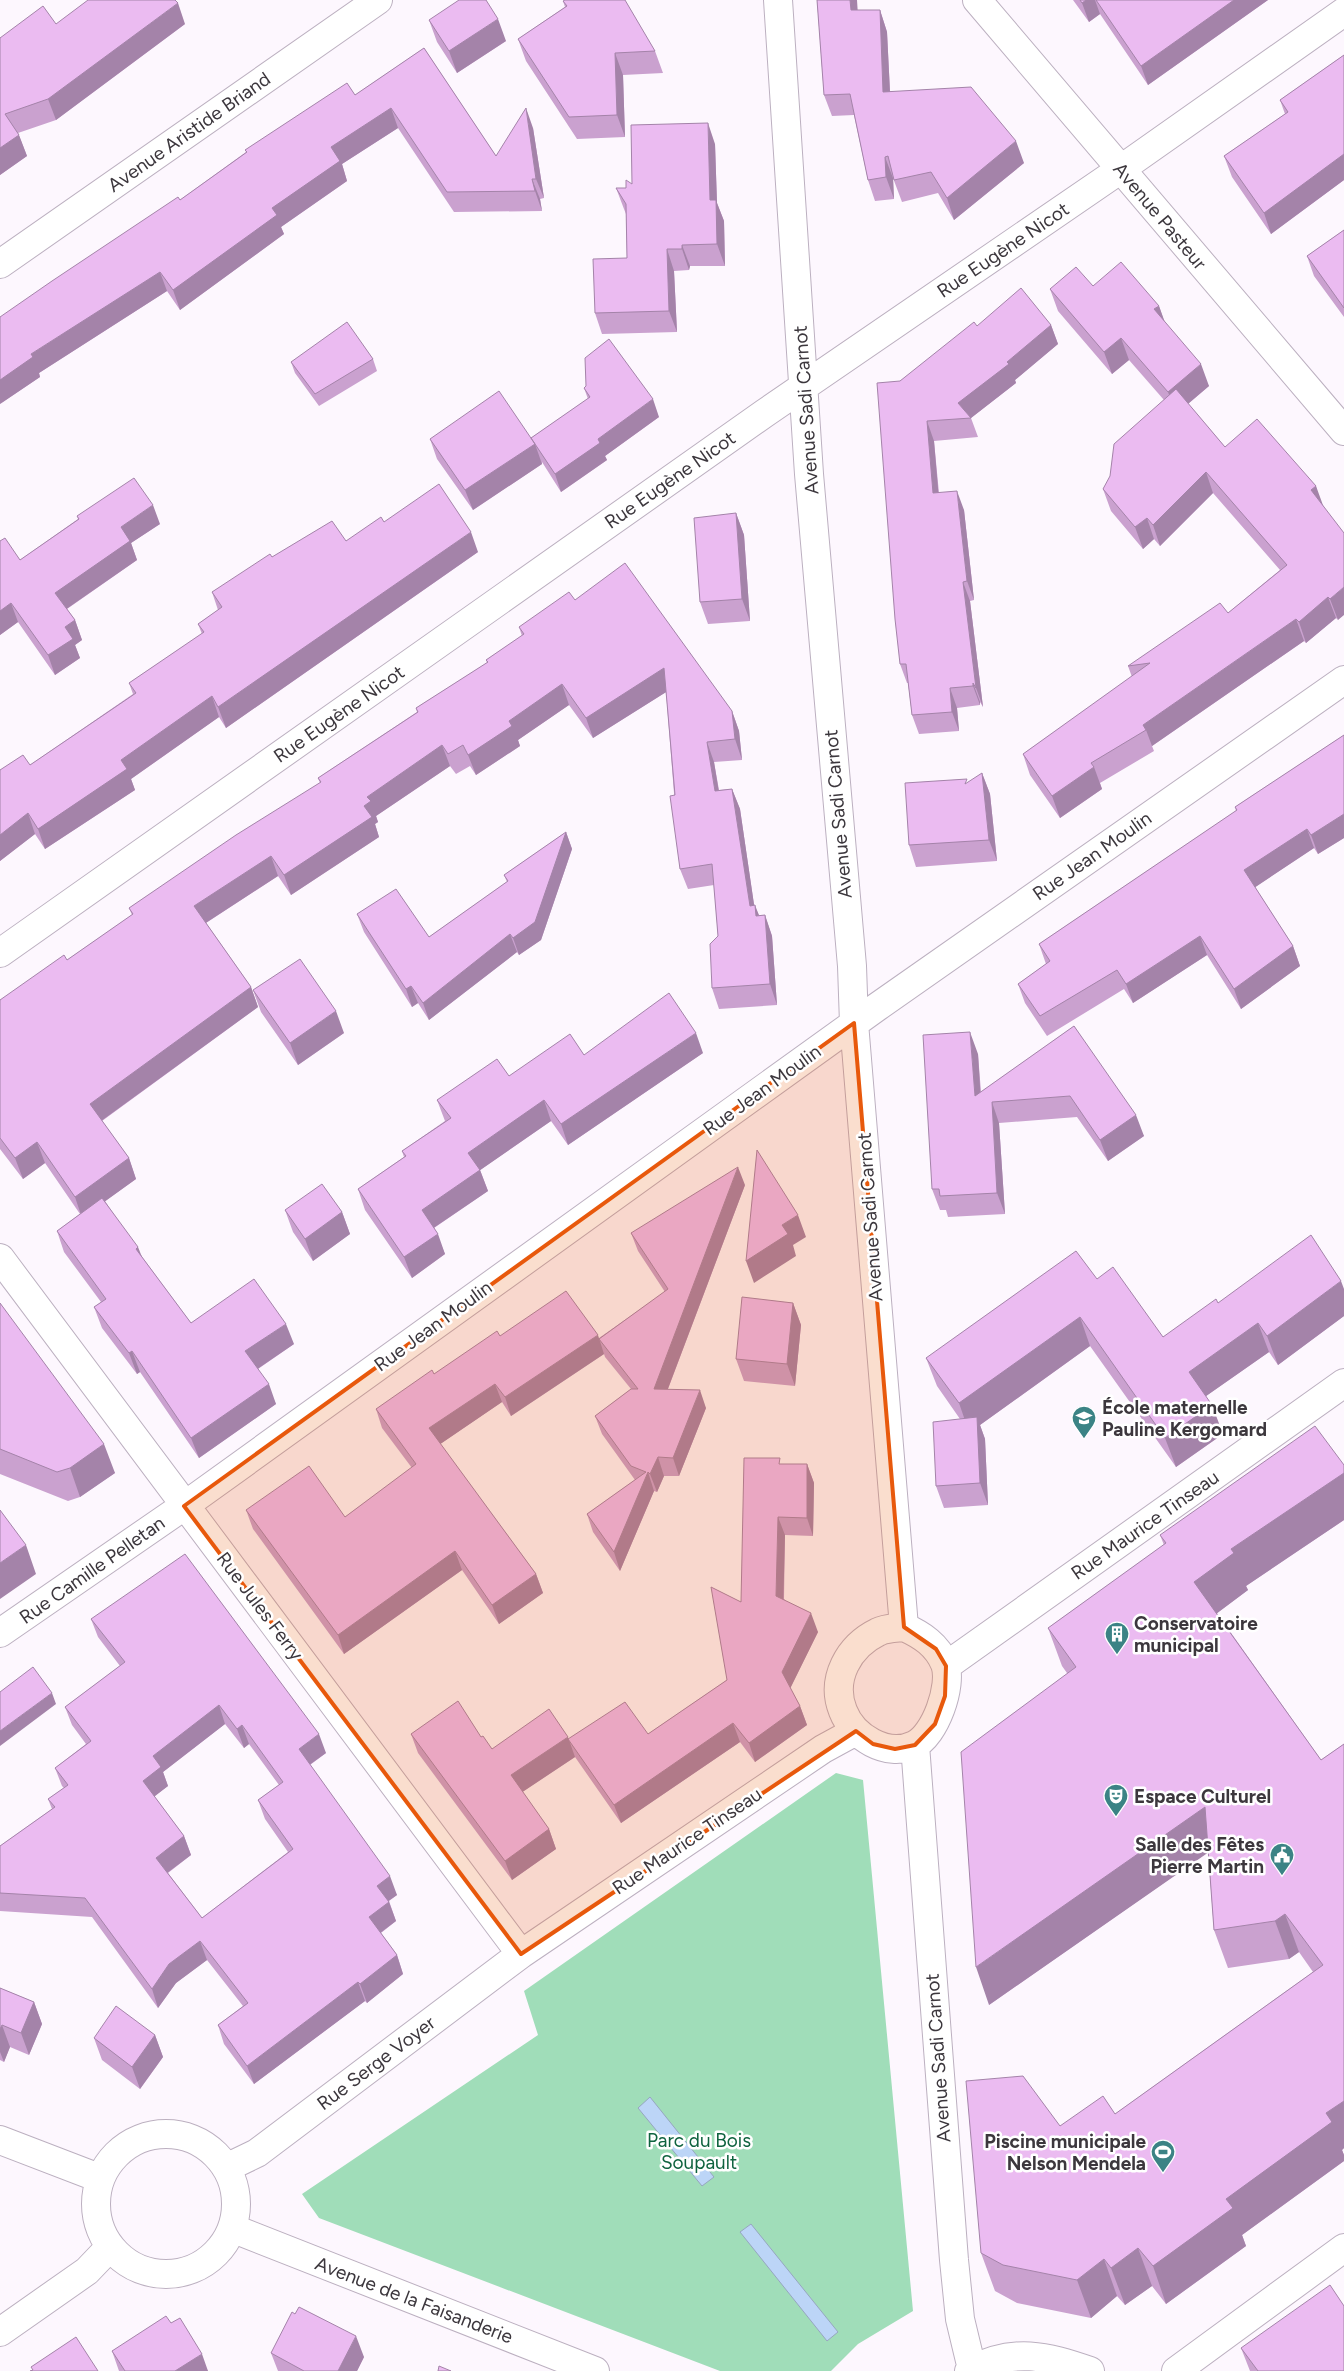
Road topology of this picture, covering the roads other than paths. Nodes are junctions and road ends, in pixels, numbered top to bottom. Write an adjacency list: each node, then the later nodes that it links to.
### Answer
1 (378, 0): 6 (street, Avenue Aristide Briand)
2 (778, 0): 7 (street, Avenue Sadi Carnot)
3 (977, 0): 5 (street, Avenue Pasteur)
4 (1344, 12): 5 (street, Rue Eugène Nicot)
5 (1121, 169): 7 (street, Rue Eugène Nicot); 8 (street, Avenue Pasteur)
6 (0, 264)
7 (804, 386): 10 (street, Rue Eugène Nicot); 11 (street, Avenue Sadi Carnot)
8 (1344, 432)
9 (1344, 680): 11 (street, Rue Jean Moulin)
10 (0, 953)
11 (854, 1023): 14 (street, Rue Jean Moulin); 15 (street, Avenue Sadi Carnot)
12 (0, 1258): 14 (street, Rue Jules Ferry)
13 (1344, 1383): 17 (street, Rue Maurice Tinseau)
14 (184, 1506): 16 (street, Rue Camille Pelletan); 20 (street, Rue Jules Ferry)
15 (904, 1627): 17 (street); 18 (street)
16 (0, 1634)
17 (946, 1666): 19 (street)
18 (856, 1731): 19 (street); 20 (street, Rue Maurice Tinseau)
19 (915, 1745): 28 (street, Avenue Sadi Carnot)
20 (521, 1954): 22 (street, Rue Serge Voyer)
21 (0, 2140): 23 (street)
22 (228, 2167): 23 (street); 24 (street)
23 (99, 2178): 25 (street)
24 (234, 2229): 25 (street); 29 (street, Avenue de la Faisanderie)
25 (109, 2248): 27 (street)
26 (1344, 2248): 31 (street)
27 (0, 2332)
28 (971, 2370): 30 (street)
29 (595, 2371)
30 (1090, 2371)
31 (1176, 2371)

